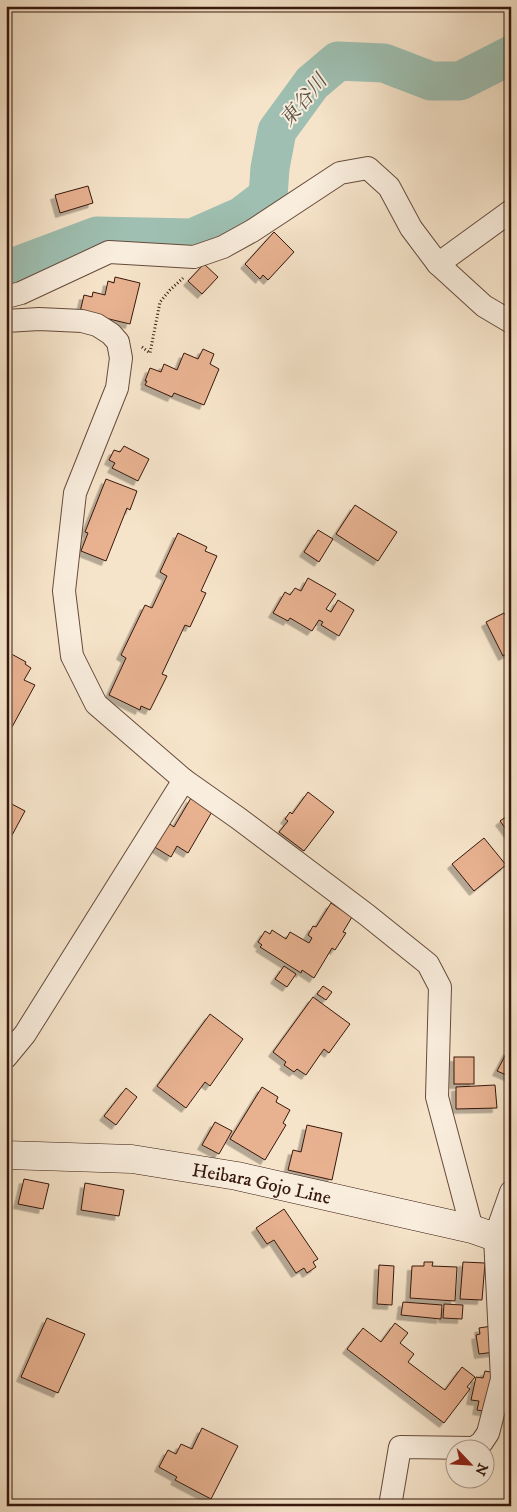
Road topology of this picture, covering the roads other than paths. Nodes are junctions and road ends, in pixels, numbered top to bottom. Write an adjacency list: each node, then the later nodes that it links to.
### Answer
1 (511, 211): 2 (street)
2 (438, 264): 3 (street); 5 (street)
3 (6, 297)
4 (6, 321): 6 (street)
5 (511, 322)
6 (184, 780): 7 (street); 10 (street)
7 (6, 1057)
8 (6, 1156): 10 (main road, Heibara Gojo Line)
9 (511, 1192): 10 (street)
10 (493, 1237): 11 (street)
11 (390, 1506)

